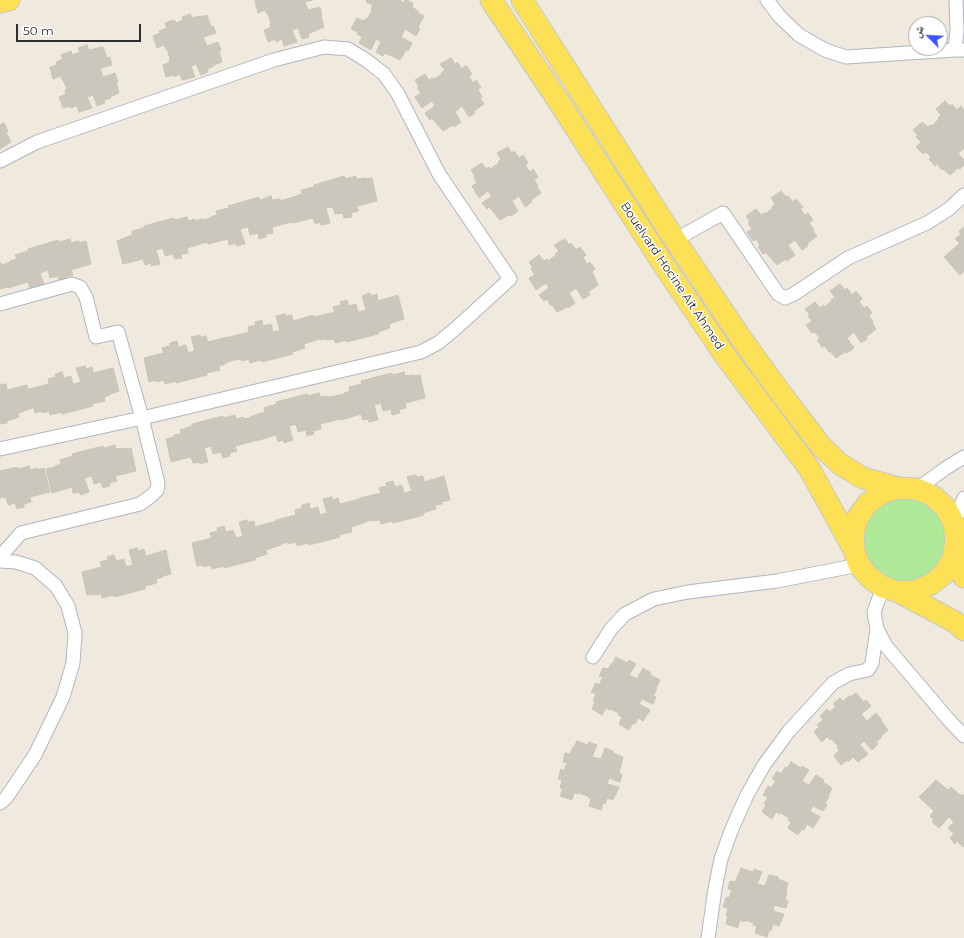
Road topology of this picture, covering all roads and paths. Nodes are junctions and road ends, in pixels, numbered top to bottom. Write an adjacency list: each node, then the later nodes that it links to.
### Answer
1 (9, 0): 6 (main road)
2 (491, 0): 19 (main road, Bouelvard Hocine Ait Ahmed)
3 (522, 0): 10 (main road)
4 (767, 0): 7 (street)
5 (956, 0): 7 (street)
6 (0, 2)
7 (960, 50)
8 (0, 161): 12 (street)
9 (964, 195): 10 (street)
10 (675, 240): 15 (main road)
11 (0, 304): 12 (street)
12 (142, 418): 13 (street); 18 (street)
13 (0, 449)
14 (964, 457): 15 (street)
15 (908, 489): 17 (main road); 19 (main road)
16 (964, 498): 17 (street)
17 (957, 532): 21 (main road); 22 (main road)
18 (0, 557)
19 (856, 557): 22 (main road); 25 (street)
20 (0, 561): 27 (street)
21 (964, 577)
22 (891, 589): 23 (street); 24 (main road)
23 (877, 629): 26 (street); 28 (street)
24 (964, 630)
25 (593, 657)
26 (964, 736)
27 (0, 803)
28 (708, 938)

